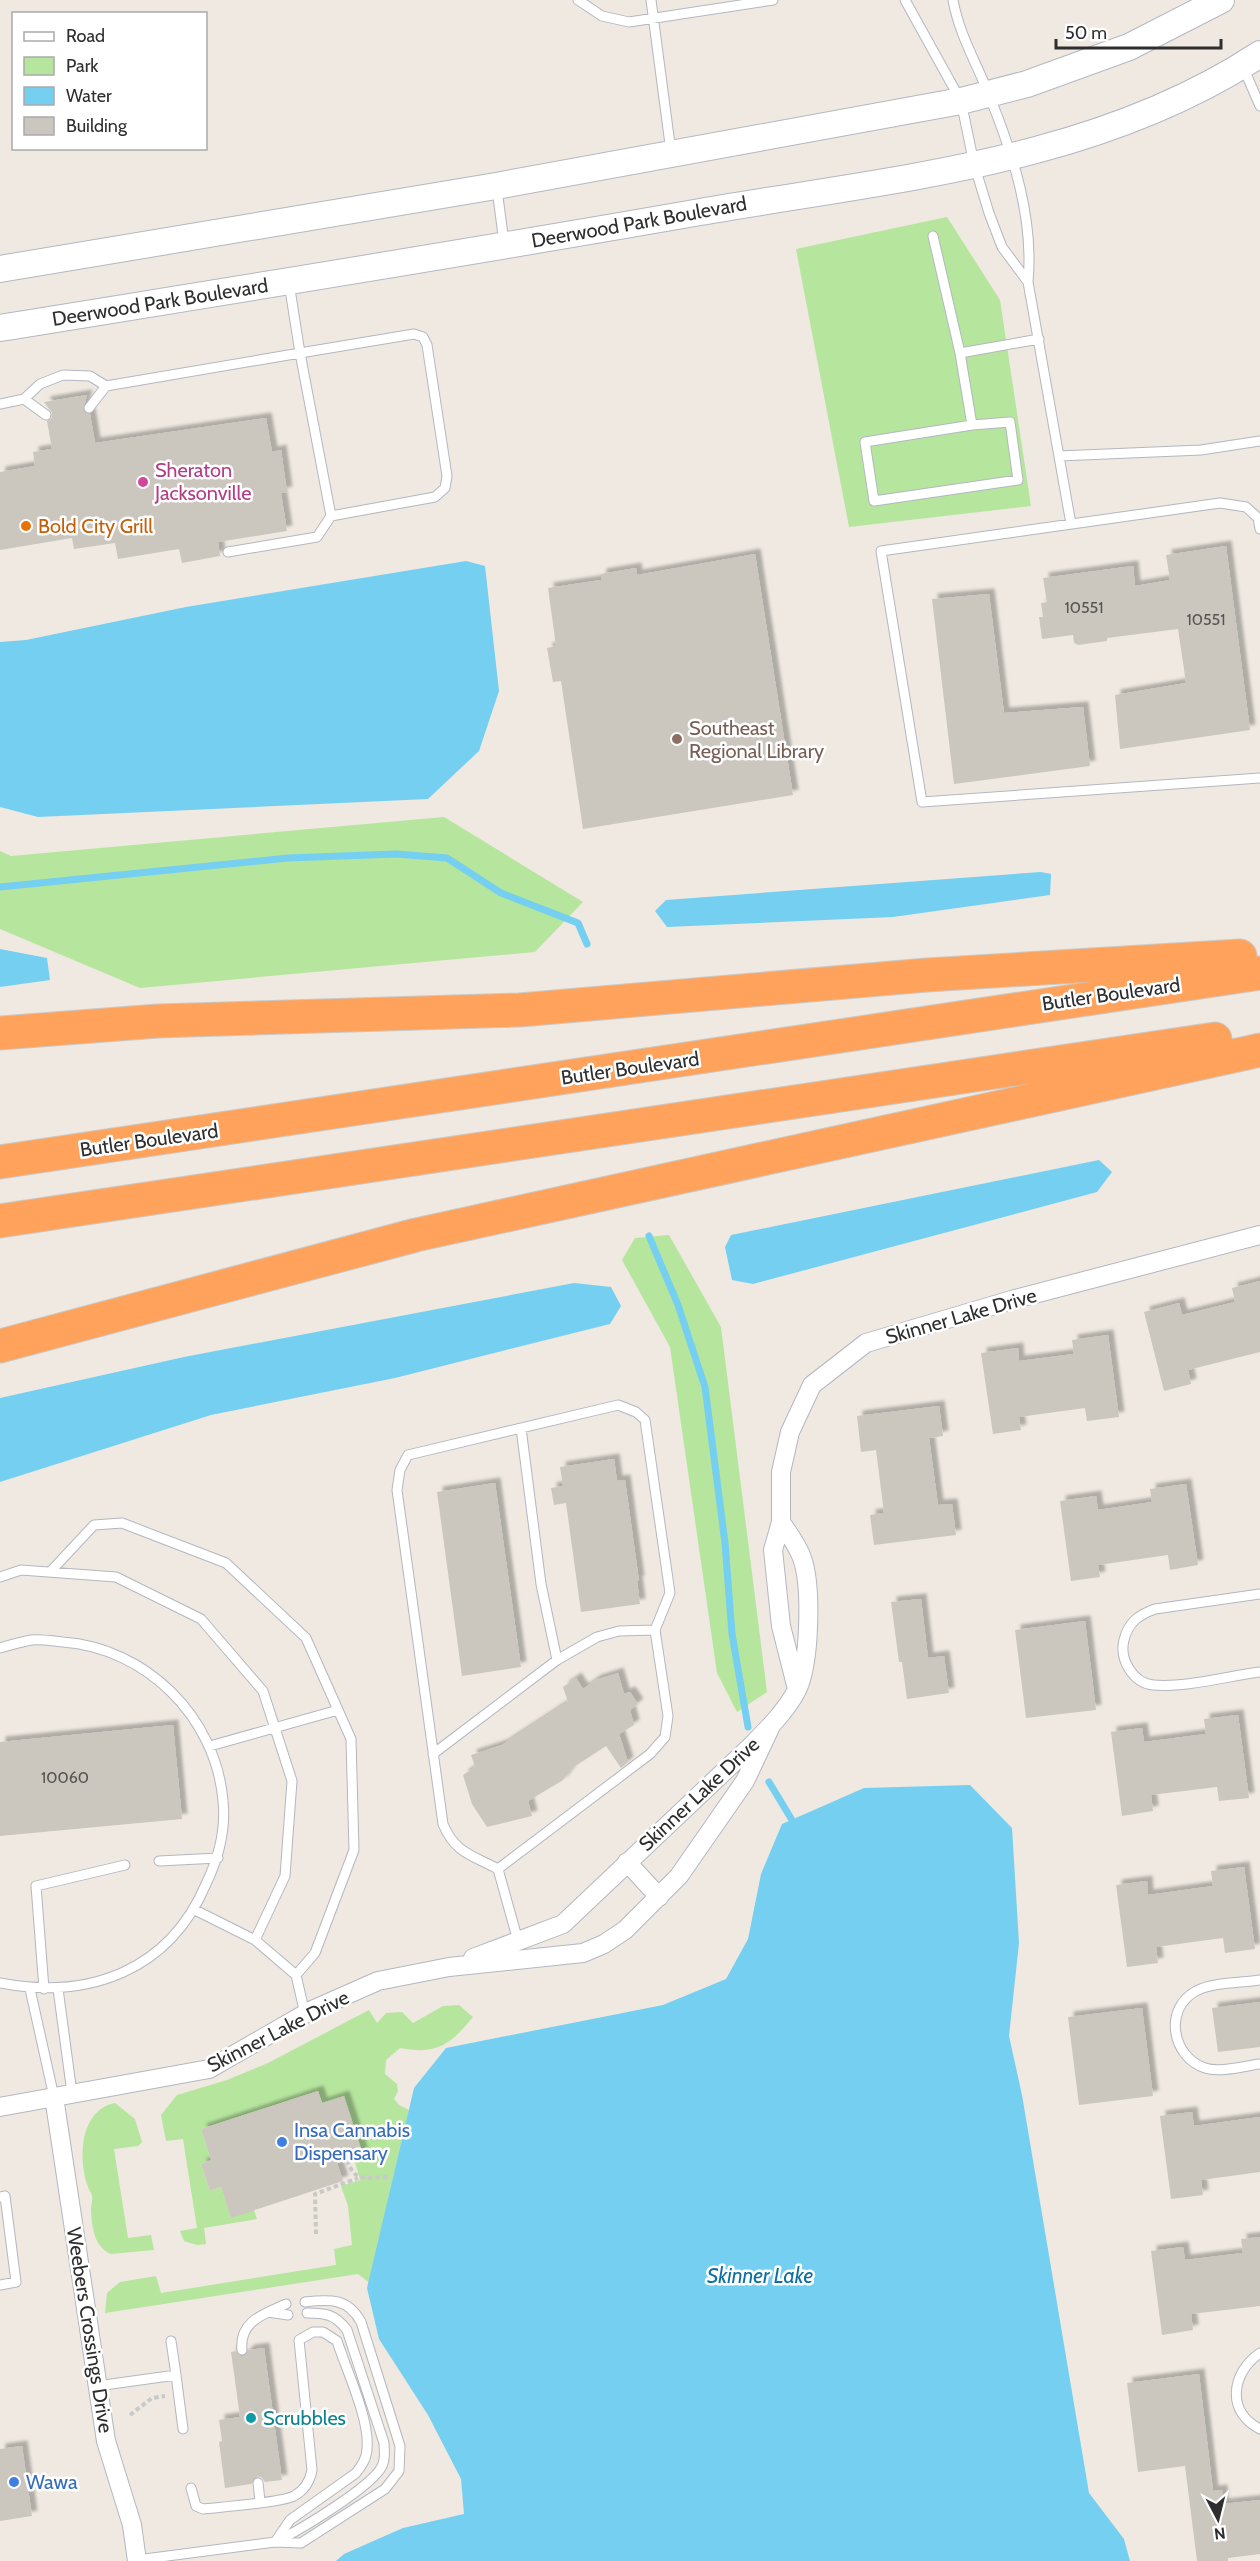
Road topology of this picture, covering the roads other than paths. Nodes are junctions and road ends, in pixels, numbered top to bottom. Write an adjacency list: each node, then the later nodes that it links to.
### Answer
1 (578, 0): 7 (lane)
2 (651, 0): 7 (lane)
3 (773, 0): 7 (lane)
4 (905, 0): 10 (lane)
5 (953, 0): 9 (lane)
6 (1221, 0): 9 (main road)
7 (653, 19): 12 (lane)
8 (1251, 60): 11 (lane); 13 (main road, Deerwood Park Boulevard)
9 (988, 94): 10 (main road); 13 (lane)
10 (961, 101): 12 (main road); 14 (lane)
11 (1260, 106)
12 (672, 155): 15 (main road)
13 (1012, 156): 14 (main road, Deerwood Park Boulevard); 20 (lane)
14 (974, 164): 17 (main road, Deerwood Park Boulevard); 20 (lane)
15 (496, 186): 17 (lane); 18 (main road)
16 (933, 236): 24 (lane)
17 (505, 246): 19 (main road, Deerwood Park Boulevard)
18 (0, 270)
19 (289, 281): 21 (main road, Deerwood Park Boulevard); 23 (lane)
20 (1028, 282): 22 (lane)
21 (0, 328)
22 (1039, 339): 24 (lane); 32 (lane)
23 (300, 353): 25 (lane); 33 (lane); 33 (lane)
24 (960, 353): 30 (lane)
25 (106, 386): 26 (lane); 28 (lane)
26 (24, 399): 27 (lane); 29 (lane)
27 (0, 404)
28 (89, 408)
29 (46, 415)
30 (972, 425): 30 (lane)
31 (1260, 441): 32 (lane)
32 (1059, 456): 34 (lane)
33 (331, 516): 36 (lane)
34 (1071, 524): 35 (lane); 37 (lane)
35 (1260, 530)
36 (228, 552)
37 (1260, 777)
38 (1260, 955): 40 (highway)
39 (1260, 973): 43 (highway, Butler Boulevard)
40 (0, 1033)
41 (1260, 1033): 44 (highway)
42 (1260, 1050): 46 (highway)
43 (0, 1162)
44 (0, 1221)
45 (1260, 1235): 48 (street, Skinner Lake Drive)
46 (0, 1346)
47 (521, 1428): 52 (lane); 54 (lane); 61 (lane)
48 (782, 1522): 56 (street, Skinner Lake Drive); 56 (street, Skinner Lake Drive)
49 (51, 1571): 50 (lane); 57 (lane); 59 (lane)
50 (0, 1576)
51 (1260, 1594): 55 (lane)
52 (655, 1630): 54 (lane); 66 (lane)
53 (0, 1648): 60 (lane)
54 (557, 1660): 61 (lane)
55 (1260, 1672)
56 (798, 1689): 58 (street, Skinner Lake Drive)
57 (338, 1710): 59 (lane); 72 (lane)
58 (771, 1726): 64 (street, Skinner Lake Drive); 67 (street, Skinner Lake Drive)
59 (275, 1729): 60 (lane); 69 (lane)
60 (210, 1746): 62 (lane)
61 (433, 1754): 66 (lane)
62 (218, 1858): 63 (lane); 68 (lane)
63 (159, 1862)
64 (627, 1862): 67 (street, Skinner Lake Drive); 70 (street, Skinner Lake Drive)
65 (125, 1865): 76 (lane)
66 (498, 1869): 70 (lane)
67 (659, 1897): 71 (street, Skinner Lake Drive)
68 (195, 1910): 69 (lane); 77 (lane)
69 (255, 1940): 72 (lane)
70 (518, 1941): 71 (street, Skinner Lake Drive)
71 (449, 1967): 78 (street, Skinner Lake Drive)
72 (296, 1975): 78 (lane)
73 (1260, 1980): 79 (lane)
74 (0, 1983): 75 (lane)
75 (30, 1989): 76 (lane); 80 (lane)
76 (44, 1989): 77 (lane)
77 (58, 1989): 80 (lane)
78 (305, 2014): 80 (street, Skinner Lake Drive)
79 (1260, 2064)
80 (63, 2095): 81 (street, Skinner Lake Drive); 93 (street, Weebers Crossings Drive)
81 (0, 2107)
82 (0, 2197): 83 (lane)
83 (0, 2285)
84 (305, 2302): 99 (lane)
85 (286, 2304): 86 (lane)
86 (268, 2312): 88 (lane); 90 (lane)
87 (307, 2313): 99 (lane)
88 (288, 2315)
89 (171, 2341): 92 (lane)
90 (242, 2350)
91 (1260, 2353): 95 (lane)
92 (176, 2375): 93 (lane); 94 (lane)
93 (97, 2386): 100 (street, Weebers Crossings Drive)
94 (183, 2429)
95 (1260, 2429)
96 (258, 2483): 98 (lane)
97 (191, 2488): 98 (lane)
98 (260, 2501): 99 (lane)
99 (275, 2542): 100 (lane)
100 (137, 2560)

